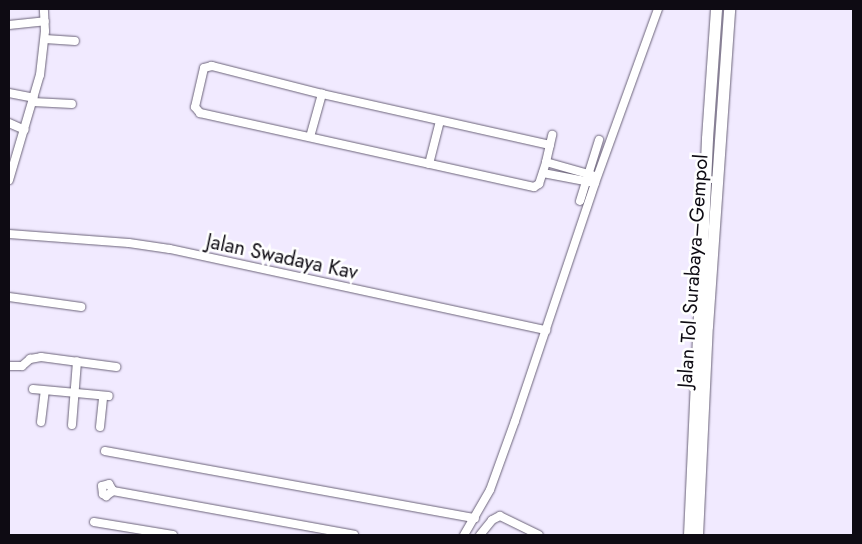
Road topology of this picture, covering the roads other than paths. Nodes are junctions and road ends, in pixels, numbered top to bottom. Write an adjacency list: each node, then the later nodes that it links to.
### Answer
1 (44, 9): 5 (street)
2 (658, 9): 25 (street)
3 (716, 9): 49 (highway, Jalan Tol Surabaya–Gempol)
4 (729, 9): 50 (highway, Jalan Tol Surabaya–Gempol)
5 (45, 21): 6 (street); 7 (street)
6 (9, 25)
7 (45, 39): 8 (street); 11 (street)
8 (74, 40)
9 (9, 93): 11 (street)
10 (322, 94): 13 (street); 17 (street); 17 (street)
11 (34, 100): 12 (street); 15 (street)
12 (72, 104)
13 (440, 121): 19 (street); 21 (street)
14 (9, 123): 15 (street)
15 (25, 130): 24 (street)
16 (552, 135): 19 (street)
17 (310, 137): 21 (street)
18 (599, 140): 23 (street)
19 (550, 146): 20 (street)
20 (546, 162): 22 (street); 23 (street)
21 (429, 164): 22 (street)
22 (543, 172): 23 (street)
23 (587, 178): 25 (street); 26 (street)
24 (9, 180)
25 (596, 180): 30 (street)
26 (580, 201)
27 (9, 234): 30 (street, Jalan Swadaya Kav)
28 (9, 297): 29 (street)
29 (81, 307)
30 (546, 330): 42 (street)
31 (77, 361): 32 (street); 33 (street); 36 (street)
32 (9, 366)
33 (116, 367)
34 (33, 389): 35 (street)
35 (45, 391): 36 (street); 37 (street)
36 (75, 393): 38 (street); 39 (street)
37 (40, 422)
38 (72, 425)
39 (100, 427)
40 (105, 451): 42 (street)
41 (113, 491): 45 (street)
42 (475, 518): 46 (street)
43 (94, 522): 44 (street)
44 (173, 535)
45 (354, 535)
46 (464, 535)
47 (480, 535): 48 (street)
48 (539, 535)
49 (689, 535)
50 (697, 535)

